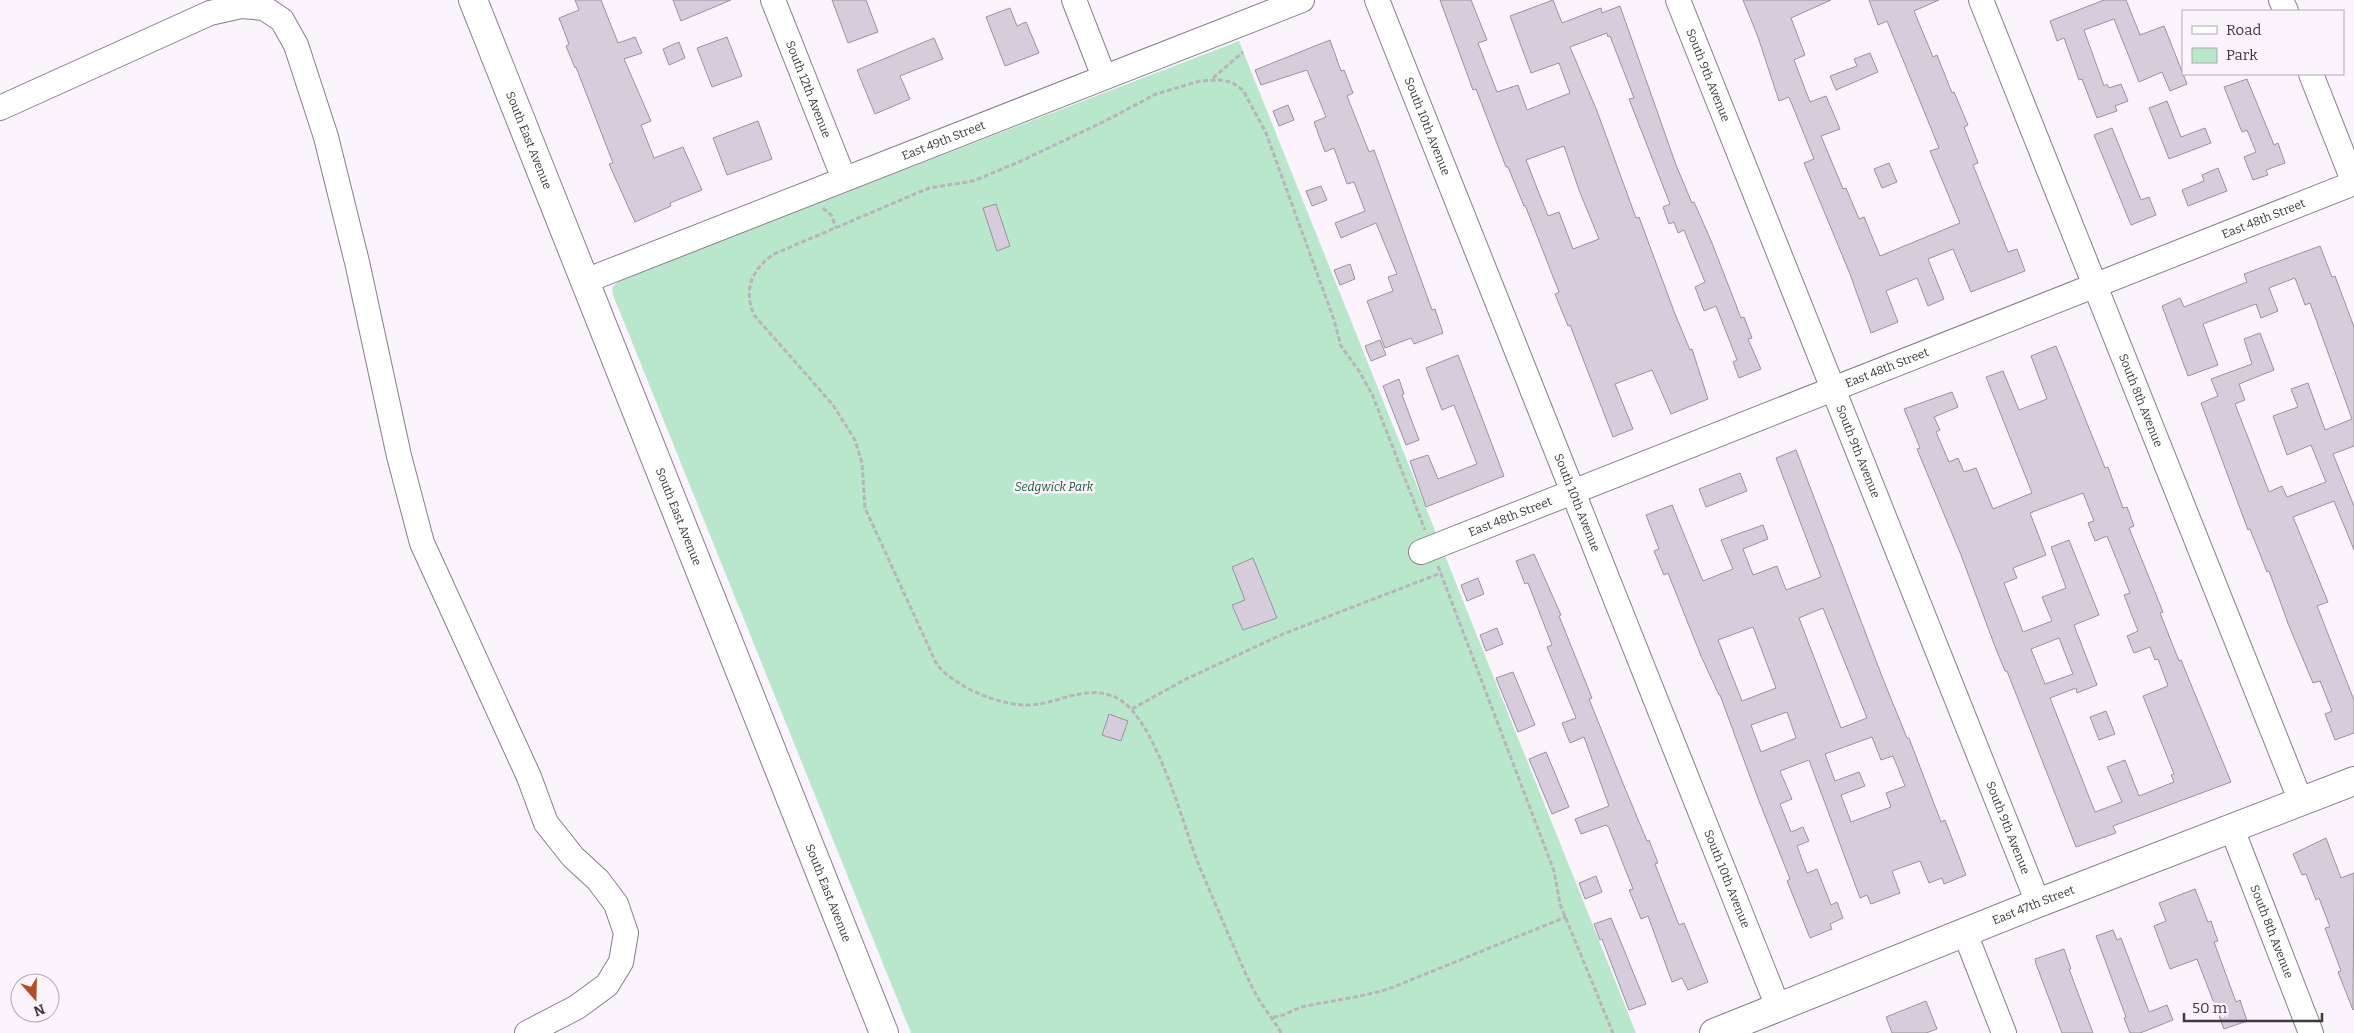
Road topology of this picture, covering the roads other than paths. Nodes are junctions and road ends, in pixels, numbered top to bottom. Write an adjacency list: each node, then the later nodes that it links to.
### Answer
1 (473, 0): 13 (main road, South East Avenue)
2 (773, 0): 11 (street, South 12th Avenue)
3 (1074, 0): 9 (street)
4 (1302, 0): 9 (street, East 49th Street)
5 (1376, 0): 16 (street, South 10th Avenue)
6 (1678, 0): 15 (street, South 9th Avenue)
7 (1981, 0): 14 (street, South 8th Avenue)
8 (2311, 75): 12 (street)
9 (1104, 77): 11 (street, East 49th Street)
10 (0, 108): 24 (street)
11 (844, 179): 13 (street, East 49th Street)
12 (2354, 182): 14 (street, East 48th Street)
13 (585, 281): 25 (main road, South East Avenue)
14 (2095, 285): 15 (street, East 48th Street); 19 (street, South 8th Avenue)
15 (1833, 389): 16 (street, East 48th Street); 21 (street, South 9th Avenue)
16 (1574, 491): 17 (street, East 48th Street); 23 (street, South 10th Avenue)
17 (1426, 550)
18 (2354, 781): 19 (main road, East 47th Street)
19 (2301, 802): 20 (main road, East 47th Street)
20 (2232, 829): 21 (main road, East 47th Street); 28 (street, South 8th Avenue)
21 (2038, 903): 22 (main road, East 47th Street)
22 (1965, 932): 23 (main road, East 47th Street); 27 (street)
23 (1778, 1007): 26 (main road, East 47th Street)
24 (527, 1033)
25 (884, 1033)
26 (1714, 1033)
27 (2004, 1033)
28 (2311, 1033)

